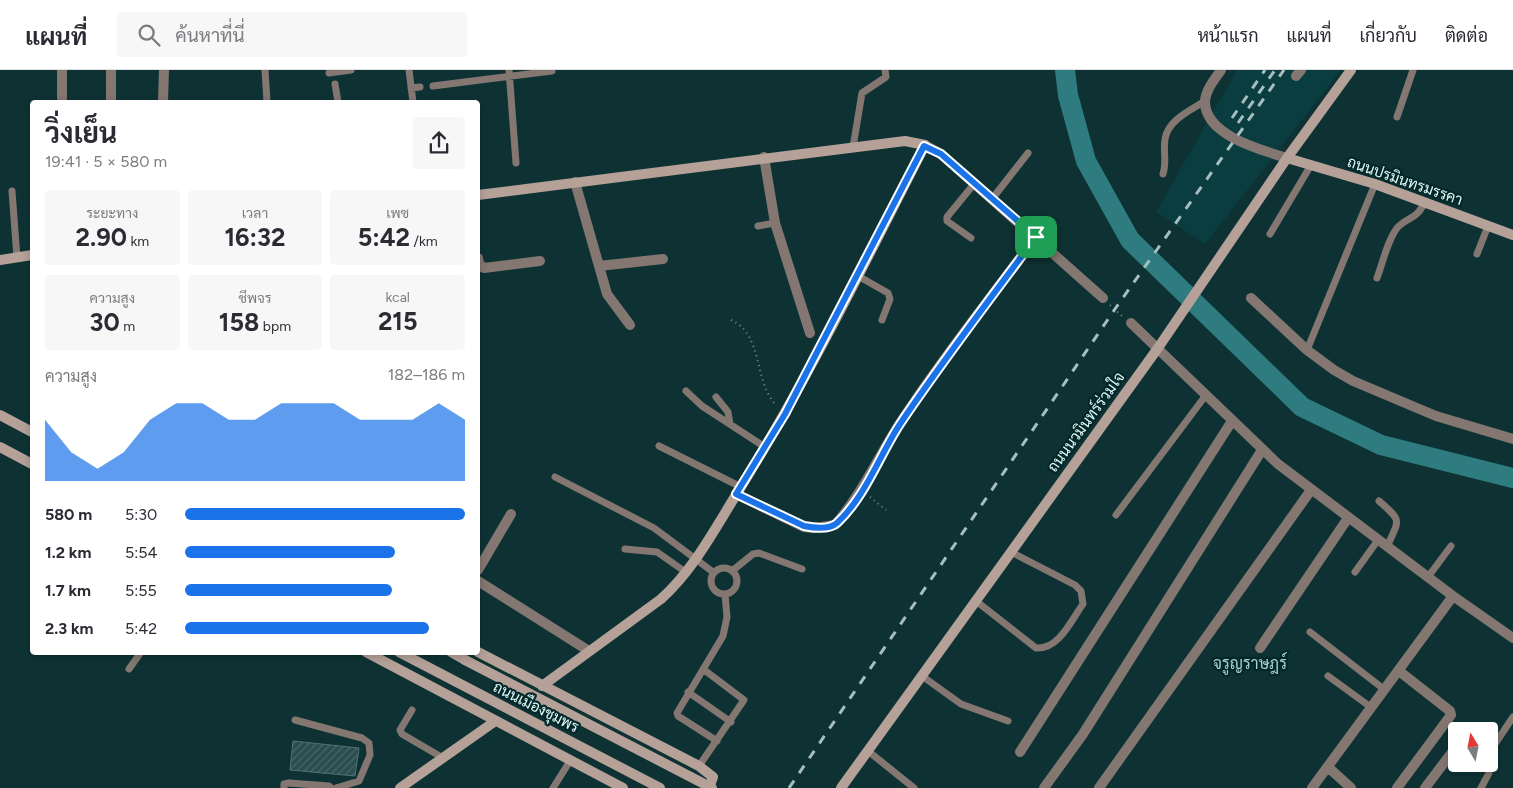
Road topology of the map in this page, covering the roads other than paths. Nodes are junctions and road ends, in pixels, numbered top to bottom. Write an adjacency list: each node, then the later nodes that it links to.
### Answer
1 (62, 70): 18 (street)
2 (111, 70): 19 (street)
3 (164, 70): 20 (street)
4 (265, 70): 21 (lane)
5 (351, 70): 11 (lane)
6 (409, 70): 17 (lane)
7 (885, 70): 27 (lane)
8 (1221, 70): 24 (street)
9 (1351, 70): 30 (street, ถนนนวมินทร์ร่วมใจ)
10 (1413, 70): 25 (lane)
11 (329, 72)
12 (552, 72): 13 (lane)
13 (509, 73): 15 (lane); 31 (lane)
14 (335, 84): 22 (lane)
15 (433, 86)
16 (420, 87): 17 (lane)
17 (411, 88): 23 (lane)
18 (62, 98)
19 (111, 100)
20 (163, 100)
21 (267, 100)
22 (338, 100)
23 (413, 100)
24 (1205, 101): 30 (street); 33 (lane)
25 (1397, 118)
26 (924, 146): 27 (street); 35 (street); 56 (street)
27 (853, 147): 29 (street)
28 (1028, 153): 39 (lane)
29 (764, 158): 34 (street); 41 (street)
30 (1286, 158): 32 (street, ถนนปรมินทรมรรคา); 64 (street, ถนนนวมินทร์ร่วมใจ)
31 (516, 164)
32 (1311, 165): 36 (street, ถนนปรมินทรมรรคา); 44 (lane)
33 (1163, 174)
34 (575, 182): 38 (street); 55 (street)
35 (974, 184): 39 (street); 47 (lane)
36 (1375, 184): 40 (street, ถนนปรมินทรมรรคา); 65 (lane)
37 (12, 191): 50 (lane)
38 (480, 195)
39 (992, 199): 46 (street)
40 (1426, 202): 43 (street, ถนนปรมินทรมรรคา); 57 (lane)
41 (774, 223): 42 (lane); 63 (street)
42 (758, 226)
43 (1488, 226): 45 (street, ถนนปรมินทรมรรคา); 48 (lane)
44 (1270, 234)
45 (1513, 234)
46 (1036, 237): 58 (street); 81 (street)
47 (972, 238)
48 (1477, 254)
49 (30, 256): 50 (street)
50 (17, 258): 52 (street)
51 (663, 259): 55 (street)
52 (0, 260)
53 (540, 261): 54 (street)
54 (480, 265)
55 (599, 266): 62 (street)
56 (858, 276): 60 (lane); 76 (street)
57 (1377, 278)
58 (1103, 298)
59 (1251, 298): 65 (street)
60 (882, 320)
61 (1131, 323): 64 (street)
62 (630, 325)
63 (810, 334)
64 (1158, 348): 67 (street); 90 (street, ถนนนวมินทร์ร่วมใจ)
65 (1307, 350): 73 (street)
66 (686, 391): 71 (lane)
67 (1206, 395): 70 (street); 84 (lane)
68 (716, 397): 71 (lane)
69 (0, 415): 72 (street)
70 (1232, 421): 77 (street); 130 (street)
71 (730, 424): 76 (lane)
72 (30, 431)
73 (1513, 439)
74 (659, 446): 81 (lane)
75 (0, 447): 78 (street)
76 (765, 447): 81 (street)
77 (1262, 450): 80 (street); 147 (street)
78 (30, 463)
79 (555, 477): 91 (lane)
80 (1311, 490): 85 (street); 148 (street)
81 (739, 491): 91 (street)
82 (1379, 501): 88 (lane)
83 (511, 514): 92 (street)
84 (1116, 515)
85 (1348, 518): 86 (street); 105 (street)
86 (1378, 540): 88 (street); 96 (lane)
87 (1451, 546): 98 (lane)
88 (1387, 547): 98 (street)
89 (625, 549): 97 (lane)
90 (1011, 552): 102 (street, ถนนนวมินทร์ร่วมใจ); 102 (lane)
91 (697, 559): 95 (lane); 97 (street)
92 (480, 567)
93 (802, 569): 94 (lane)
94 (732, 571): 95 (lane); 100 (lane)
95 (713, 572): 100 (lane)
96 (1354, 572)
97 (687, 573): 106 (street)
98 (1428, 577): 101 (street)
99 (480, 582): 106 (street)
100 (725, 594): 113 (lane)
101 (1453, 596): 104 (street); 114 (street)
102 (976, 601): 115 (street, ถนนนวมินทร์ร่วมใจ)
103 (1310, 632): 118 (lane)
104 (1513, 638)
105 (1260, 648)
106 (589, 651): 117 (street)
107 (480, 653): 117 (street)
108 (139, 655): 112 (lane)
109 (371, 655): 125 (street)
110 (404, 655): 143 (street, ถนนเมืองชุมพร)
111 (456, 655): 144 (street, ถนนเมืองชุมพร, bridge)
112 (129, 669)
113 (703, 669): 119 (lane); 126 (lane)
114 (1399, 671): 118 (street); 151 (street)
115 (922, 676): 124 (lane); 129 (street, ถนนนวมินทร์ร่วมใจ)
116 (1328, 676): 120 (lane)
117 (542, 686): 134 (street)
118 (1385, 690): 120 (street)
119 (688, 692): 126 (lane); 128 (lane)
120 (1372, 708): 135 (street)
121 (412, 710): 131 (lane)
122 (1513, 717): 127 (lane)
123 (295, 720): 140 (lane)
124 (1008, 721)
125 (494, 722): 131 (street); 133 (street)
126 (731, 722): 128 (lane)
127 (1498, 740)
128 (717, 741): 134 (lane)
129 (868, 751): 145 (street, ถนนนวมินทร์ร่วมใจ); 146 (lane)
130 (1020, 752)
131 (443, 758): 141 (street)
132 (1448, 758): 152 (street)
133 (570, 761): 137 (street); 142 (lane)
134 (699, 766): 144 (street)
135 (1328, 767): 149 (street); 150 (street)
136 (1490, 772): 153 (lane)
137 (616, 787)
138 (284, 788): 139 (lane)
139 (331, 788)
140 (336, 788)
141 (400, 788)
142 (553, 788)
143 (660, 788)
144 (711, 788)
145 (841, 788)
146 (914, 788)
147 (1044, 788)
148 (1099, 788)
149 (1312, 788)
150 (1350, 788)
151 (1397, 788)
152 (1425, 788)
153 (1481, 788)

